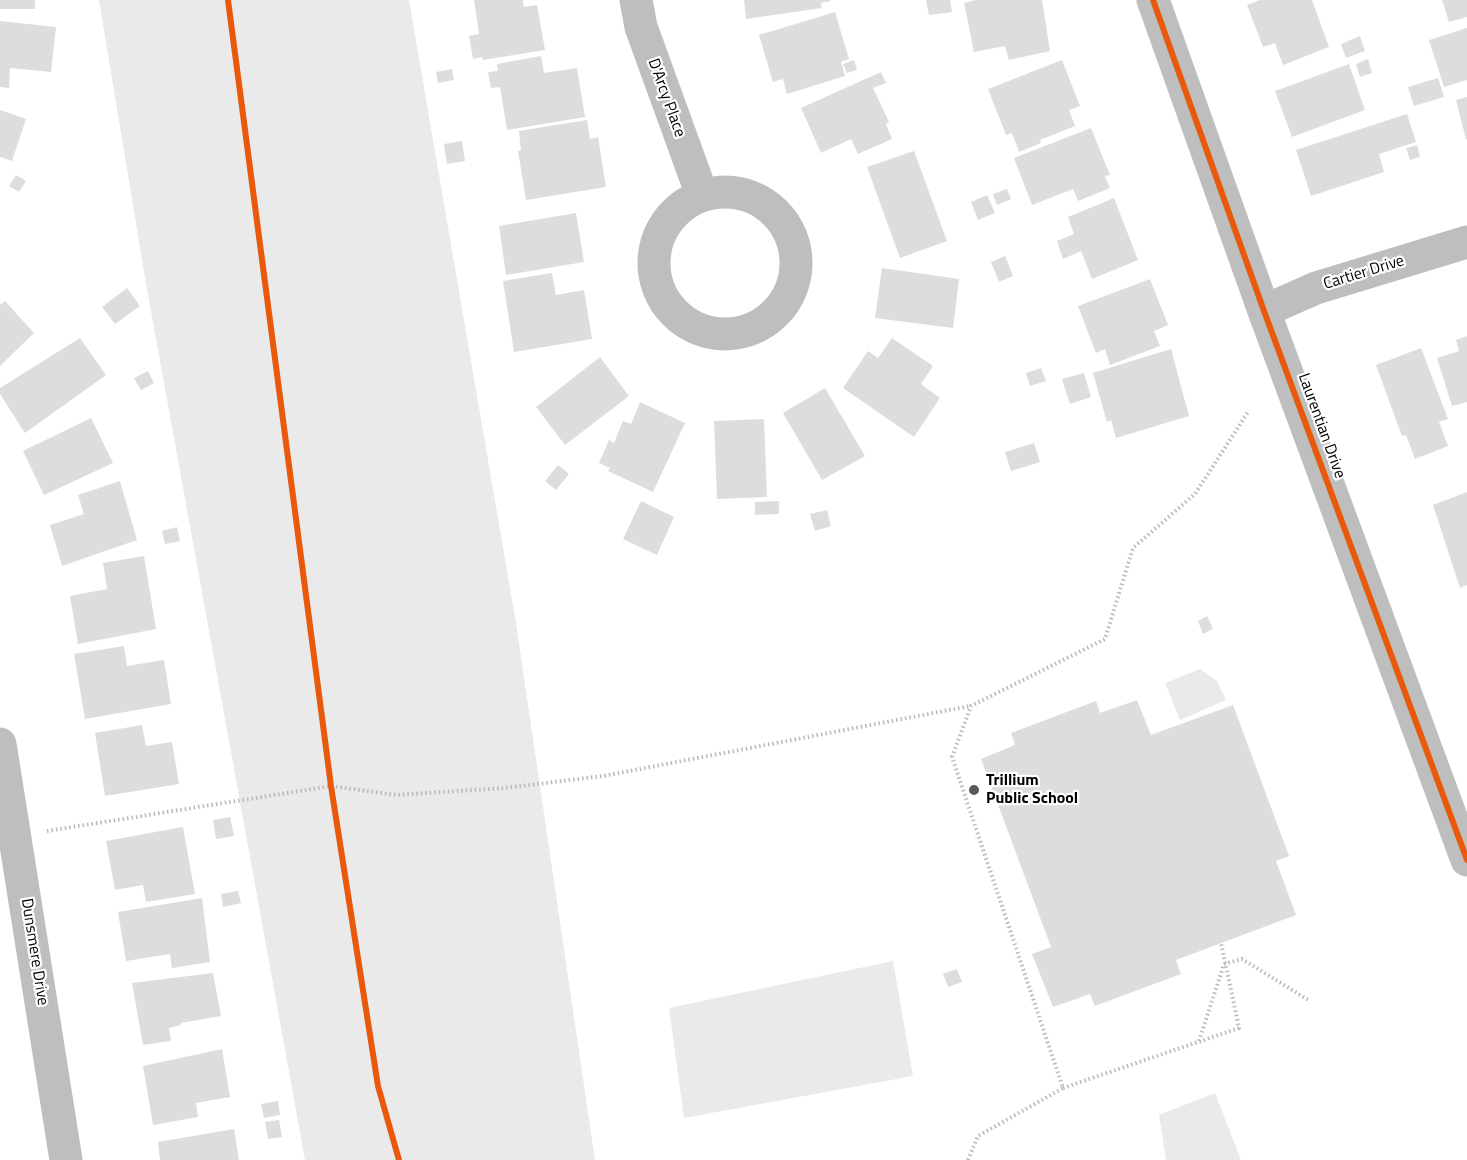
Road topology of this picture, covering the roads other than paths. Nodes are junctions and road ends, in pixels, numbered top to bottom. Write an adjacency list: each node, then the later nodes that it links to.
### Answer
1 (636, 0): 3 (street, D'Arcy Place)
2 (1153, 0): 5 (street, Laurentian Drive)
3 (702, 195): 3 (street)
4 (1467, 242): 5 (street, Cartier Drive)
5 (1263, 311): 8 (street, Laurentian Drive)
6 (0, 744): 7 (street, Dunsmere Drive)
7 (5, 805): 9 (street, Dunsmere Drive)
8 (1467, 860)
9 (66, 1160)

